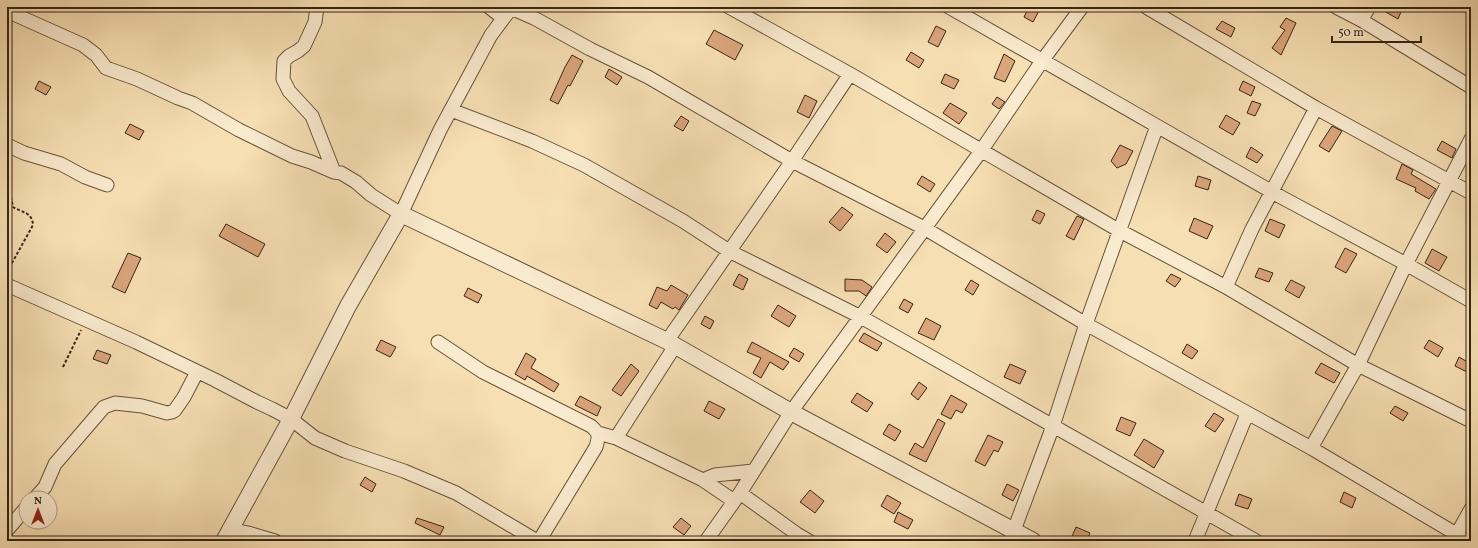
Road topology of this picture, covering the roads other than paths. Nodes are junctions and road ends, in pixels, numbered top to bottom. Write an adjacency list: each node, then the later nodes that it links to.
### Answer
1 (317, 7): 24 (street)
2 (489, 7): 12 (street)
3 (511, 7): 11 (street); 12 (street)
4 (729, 7): 15 (street)
5 (950, 7): 14 (street)
6 (1082, 7): 14 (street)
7 (1146, 7): 17 (street)
8 (1336, 7): 13 (street)
9 (1369, 7): 13 (street)
10 (12, 11): 24 (street)
11 (531, 12): 23 (street)
12 (503, 18): 18 (street)
13 (1361, 20): 16 (street)
14 (1042, 61): 19 (street); 22 (street)
15 (850, 74): 22 (street); 23 (street)
16 (1471, 87)
17 (1316, 108): 25 (street); 27 (street)
18 (451, 110): 29 (street); 32 (street)
19 (1157, 126): 27 (street); 31 (street)
20 (1471, 139): 25 (street)
21 (7, 145): 26 (street)
22 (981, 151): 30 (street); 31 (street)
23 (792, 161): 30 (street); 32 (street)
24 (334, 172): 29 (street)
25 (1449, 182): 28 (street); 33 (street)
26 (107, 185)
27 (1271, 191): 33 (street); 35 (street)
28 (1471, 194)
29 (401, 214): 40 (street); 45 (street)
30 (924, 228): 37 (street); 38 (street)
31 (1120, 231): 35 (street); 38 (street)
32 (729, 251): 37 (street); 40 (street)
33 (1406, 264): 36 (street); 41 (street)
34 (7, 285): 42 (street)
35 (1226, 286): 41 (street)
36 (1471, 301)
37 (861, 317): 43 (street); 47 (street)
38 (1086, 324): 44 (street); 47 (street)
39 (438, 342): 48 (street)
40 (671, 343): 43 (street); 49 (street)
41 (1358, 365): 46 (street); 50 (street)
42 (196, 372): 45 (street); 53 (street)
43 (791, 412): 51 (street); 60 (street)
44 (1248, 414): 50 (street); 56 (street)
45 (291, 419): 59 (street); 63 (street)
46 (1471, 421)
47 (1053, 426): 56 (street); 60 (street)
48 (598, 433): 49 (street); 63 (street)
49 (616, 438): 52 (street)
50 (1311, 448): 61 (street)
51 (753, 471): 52 (street); 54 (street)
52 (703, 480): 54 (street)
53 (42, 490)
54 (737, 497): 64 (street); 65 (street)
55 (1471, 509): 61 (street)
56 (1206, 513): 67 (street); 68 (street)
57 (18, 517): 58 (street)
58 (7, 530)
59 (227, 535): 62 (street)
60 (1012, 536): 66 (street)
61 (1459, 539)
62 (275, 541)
63 (538, 541)
64 (706, 541)
65 (809, 541)
66 (1033, 541)
67 (1195, 541)
68 (1256, 541)

